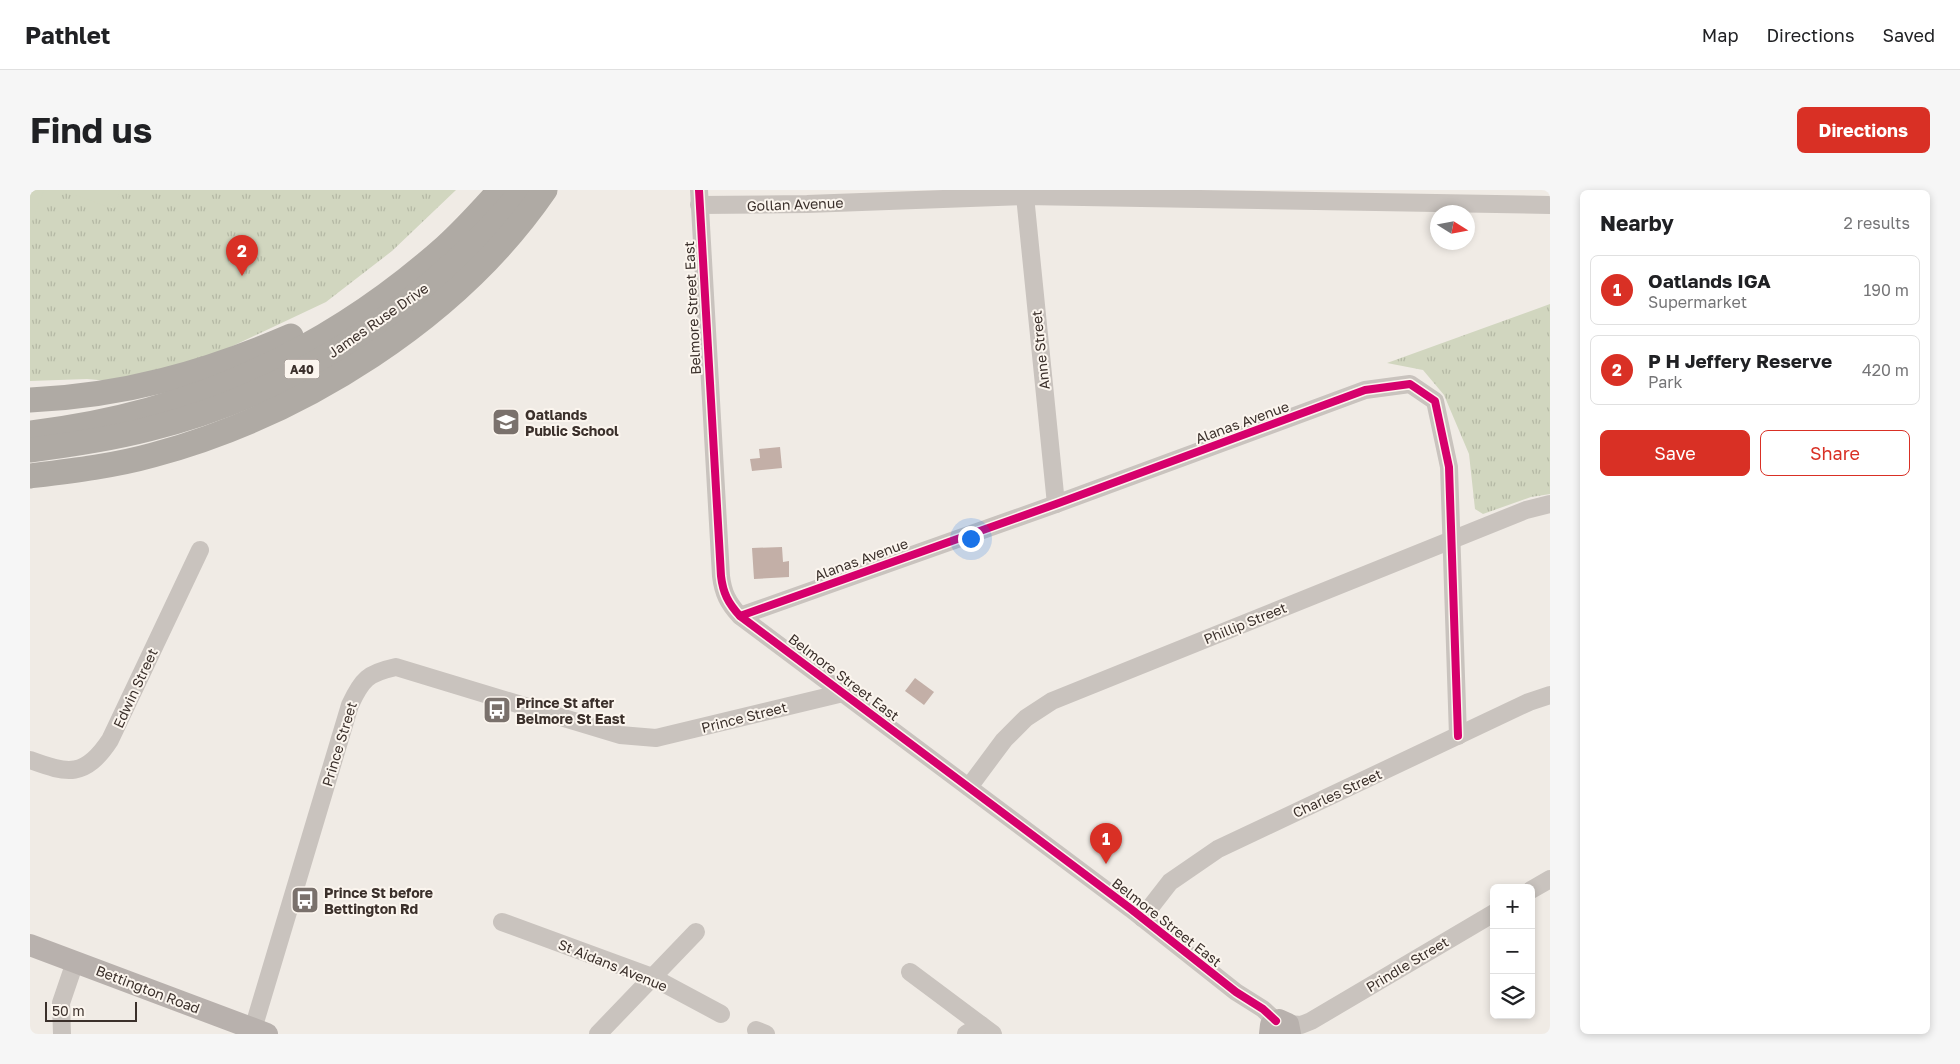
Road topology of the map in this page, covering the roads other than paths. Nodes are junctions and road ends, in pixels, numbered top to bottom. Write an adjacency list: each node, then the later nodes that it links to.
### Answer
1 (487, 190): 10 (highway)
2 (500, 190): 11 (highway, James Ruse Drive / A40)
3 (523, 190): 12 (highway, James Ruse Drive / A40)
4 (545, 190): 13 (highway)
5 (1124, 194): 6 (street, Gollan Avenue); 9 (street, Gollan Avenue)
6 (1025, 196): 7 (street, Gollan Avenue); 14 (street, Anne Street)
7 (809, 197): 8 (street, Gollan Avenue)
8 (699, 198): 18 (street, Belmore Street East)
9 (1550, 205)
10 (30, 400)
11 (30, 433)
12 (30, 450)
13 (30, 476)
14 (1056, 504): 16 (street, Alanas Avenue); 18 (street, Alanas Avenue)
15 (1550, 504): 16 (street, Phillip Street)
16 (1452, 540): 21 (street, Alanas Avenue); 23 (street, Phillip Street)
17 (200, 550): 22 (street, Edwin Street)
18 (740, 616): 19 (street, Belmore Street East)
19 (843, 692): 23 (street, Belmore Street East); 37 (street, Prince Street)
20 (1550, 695): 21 (street, Charles Street)
21 (1458, 736): 27 (street, Charles Street)
22 (30, 760)
23 (969, 787): 27 (street, Belmore Street East)
24 (1550, 879): 25 (street)
25 (1535, 888)
26 (1490, 915): 35 (street, Prindle Street)
27 (1142, 918): 36 (street, Belmore Street East)
28 (502, 922): 33 (street, St Aidans Avenue)
29 (696, 932): 33 (street)
30 (30, 945): 31 (main road, Bettington Road)
31 (75, 962): 37 (main road, Bettington Road); 39 (street)
32 (910, 972): 38 (street)
33 (652, 977): 34 (street, St Aidans Avenue); 40 (street)
34 (721, 1014)
35 (1320, 1016): 36 (street, Prindle Street); 41 (street)
36 (1284, 1030)
37 (260, 1031)
38 (980, 1031)
39 (62, 1034)
40 (598, 1034)
41 (1316, 1034)

